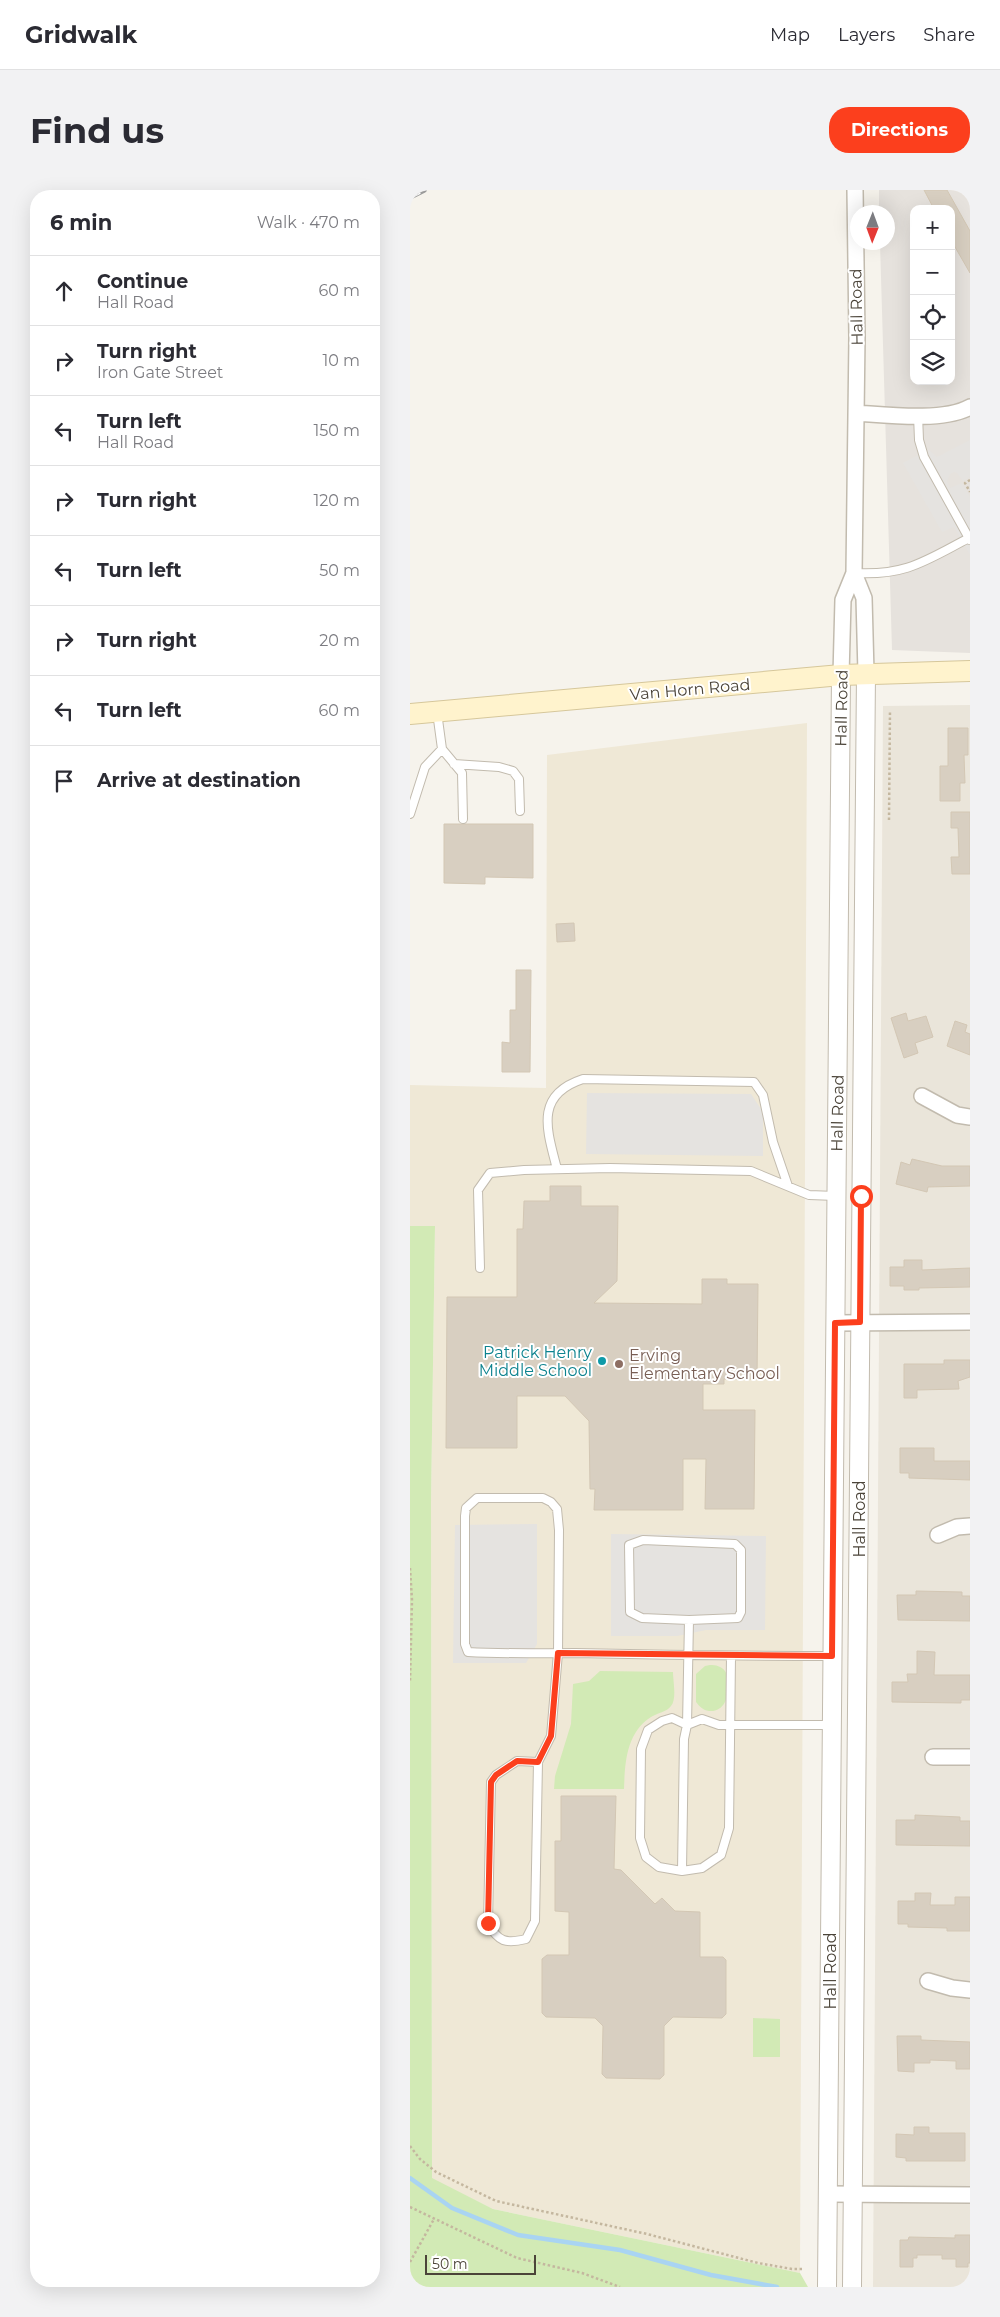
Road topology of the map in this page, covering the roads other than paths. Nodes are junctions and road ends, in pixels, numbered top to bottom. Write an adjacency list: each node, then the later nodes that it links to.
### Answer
1 (855, 190): 3 (street, Hall Road)
2 (970, 408): 4 (street)
3 (857, 413): 4 (street); 6 (street, Hall Road)
4 (918, 415): 5 (lane)
5 (970, 539): 6 (lane)
6 (854, 573): 8 (street, Hall Road); 9 (street, Hall Road)
7 (970, 671): 8 (main road, Van Horn Road)
8 (866, 673): 9 (main road, Van Horn Road); 23 (street, Hall Road)
9 (841, 675): 10 (main road, Van Horn Road); 22 (street, Hall Road)
10 (438, 712): 11 (main road, Van Horn Road); 12 (lane)
11 (410, 714)
12 (442, 749): 13 (lane); 14 (lane)
13 (454, 764): 15 (lane); 17 (lane)
14 (413, 797): 16 (lane)
15 (520, 811)
16 (410, 814)
17 (463, 819)
18 (922, 1096): 19 (street)
19 (970, 1117)
20 (557, 1169): 21 (lane); 21 (lane); 24 (lane)
21 (788, 1186): 22 (lane)
22 (836, 1196): 23 (street); 27 (street, Hall Road)
23 (861, 1196): 25 (street, Hall Road)
24 (480, 1268)
25 (860, 1322): 26 (street); 27 (street); 35 (street, Hall Road)
26 (970, 1322)
27 (835, 1323): 34 (street, Hall Road)
28 (970, 1526): 29 (street)
29 (938, 1535)
30 (688, 1620): 30 (lane); 32 (lane)
31 (558, 1653): 31 (lane); 32 (lane); 41 (lane)
32 (688, 1655): 33 (lane); 36 (lane)
33 (731, 1656): 34 (lane); 37 (lane)
34 (832, 1656): 35 (street); 38 (street, Hall Road)
35 (858, 1656): 46 (street, Hall Road)
36 (687, 1725): 37 (lane); 42 (lane); 42 (lane)
37 (731, 1725): 38 (lane); 42 (lane)
38 (832, 1725): 45 (street, Hall Road)
39 (933, 1757): 40 (street)
40 (970, 1757)
41 (538, 1762): 41 (lane)
42 (682, 1872)
43 (928, 1981): 44 (street)
44 (970, 1990)
45 (828, 2194): 46 (street); 48 (street, Hall Road)
46 (853, 2194): 47 (street); 49 (street, Hall Road)
47 (970, 2195)
48 (828, 2287)
49 (852, 2287)

